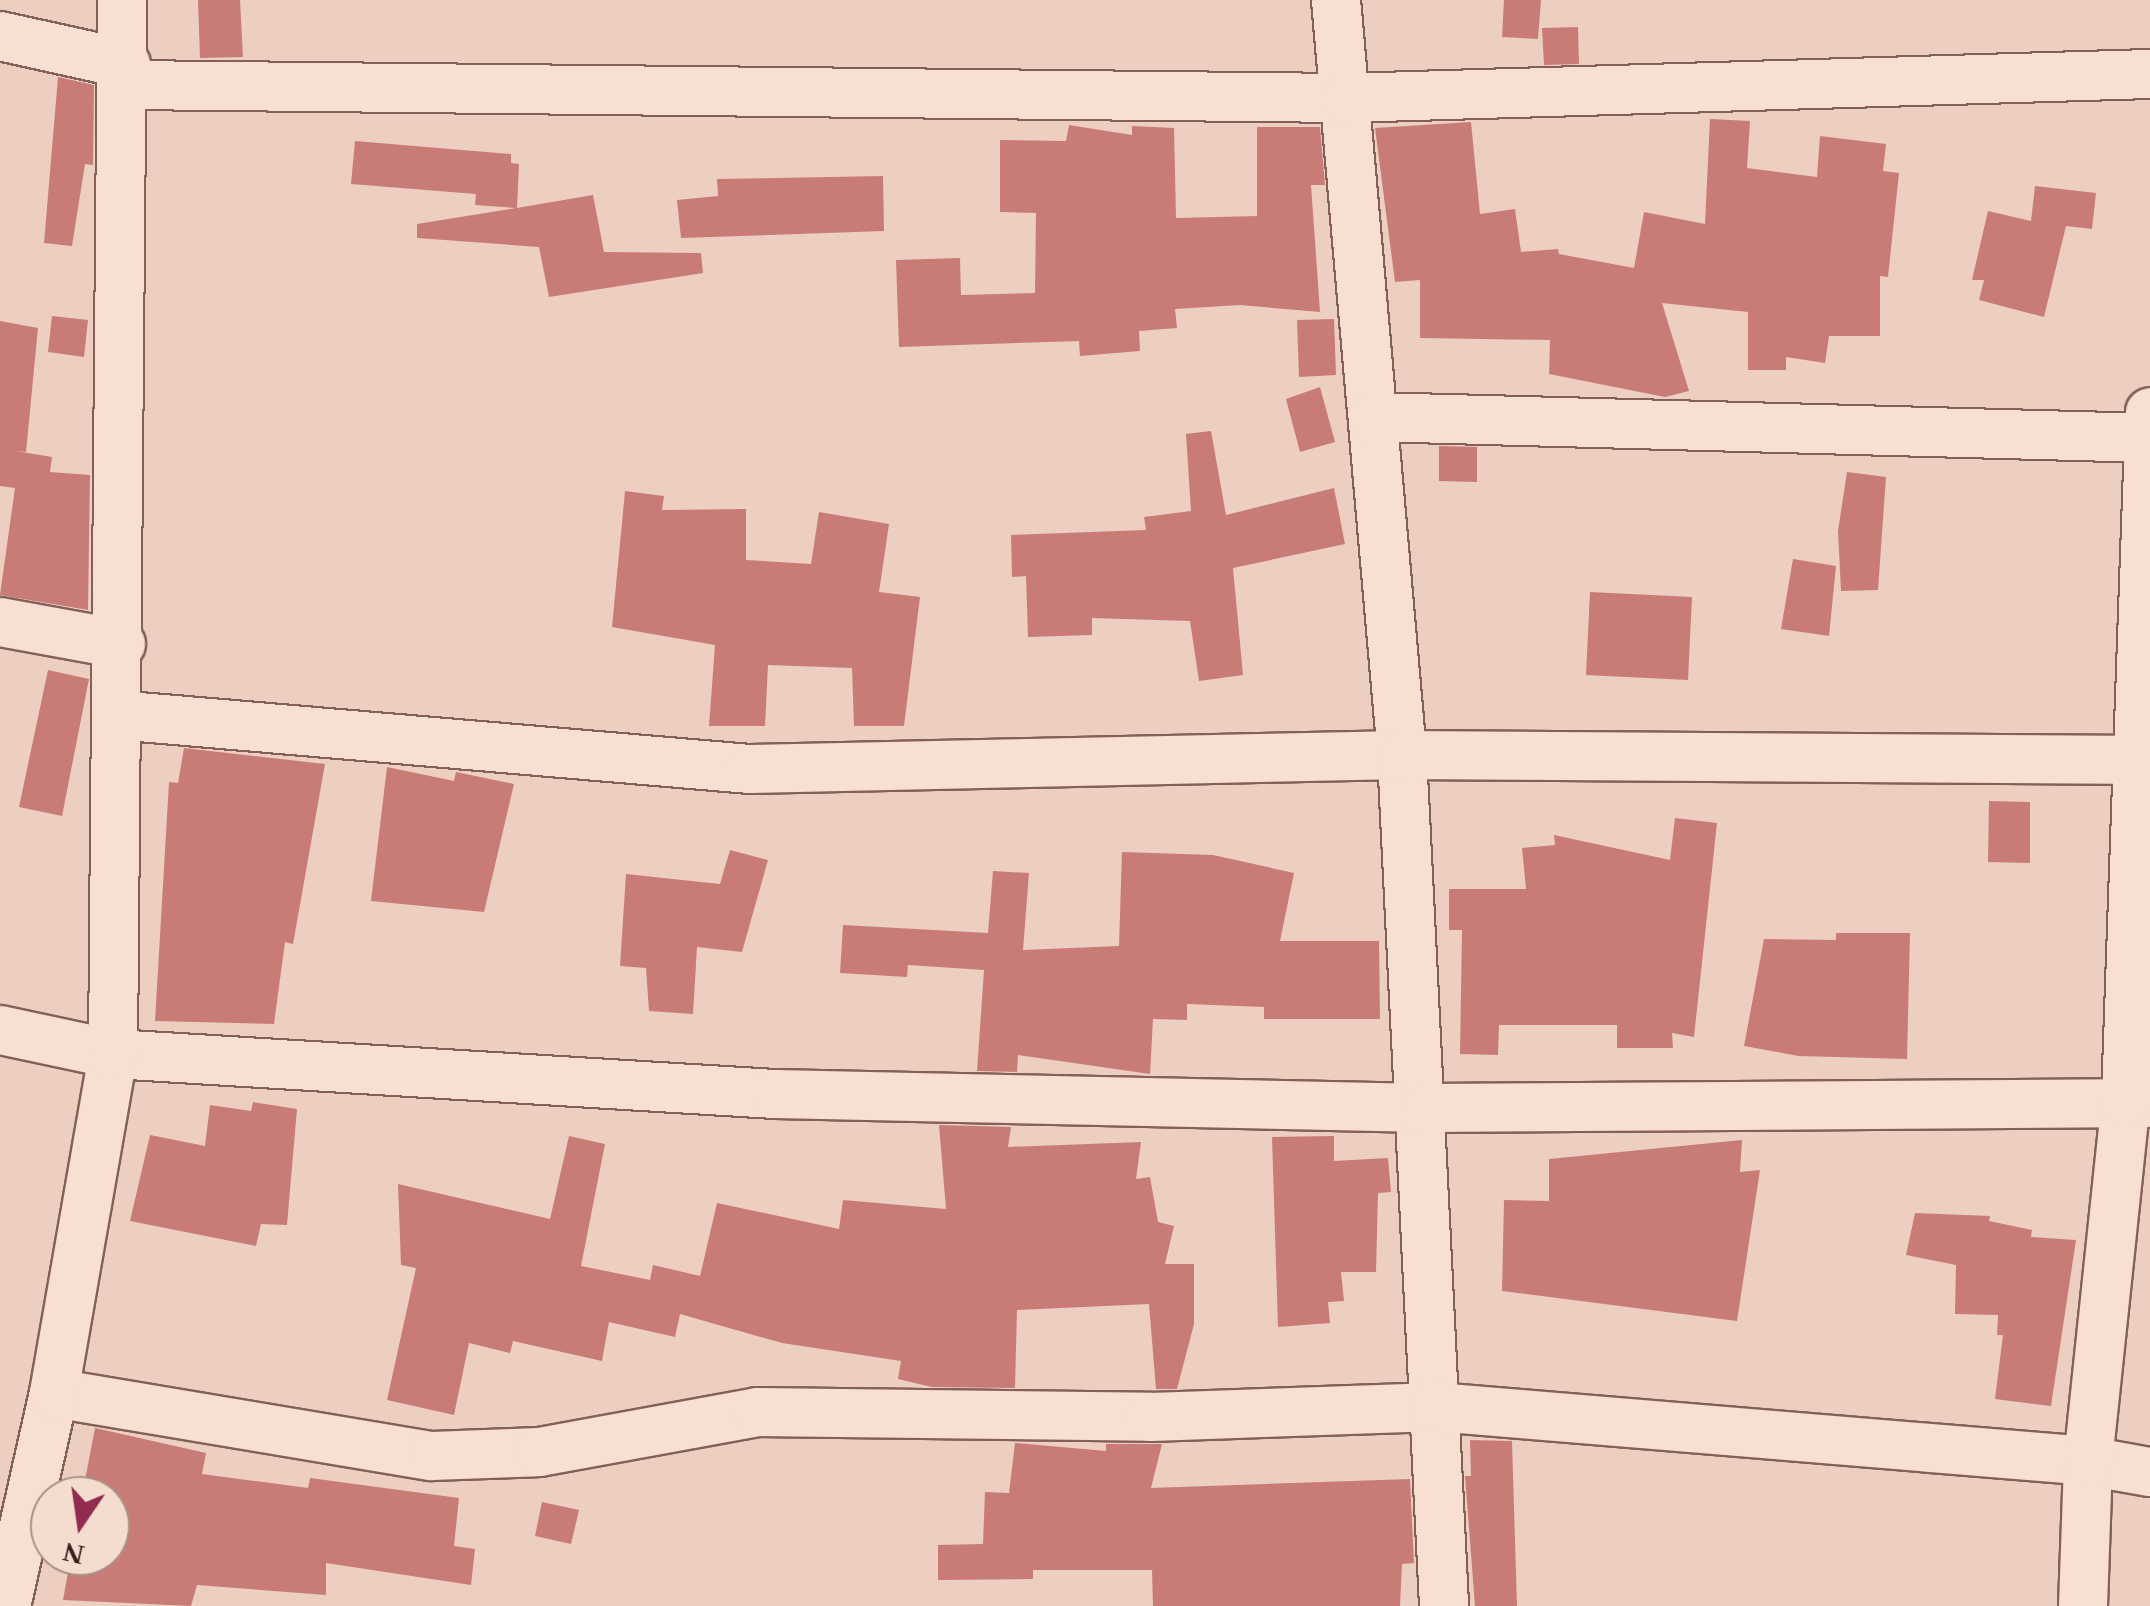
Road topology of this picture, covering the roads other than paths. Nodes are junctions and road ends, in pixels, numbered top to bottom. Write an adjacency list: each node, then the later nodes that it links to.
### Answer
1 (122, 0): 5 (street)
2 (1336, 0): 6 (street)
3 (0, 36): 5 (street)
4 (2150, 74): 6 (street)
5 (126, 75): 6 (street); 11 (street)
6 (1346, 98): 8 (street)
7 (2150, 412): 9 (street)
8 (1374, 416): 9 (street); 13 (street)
9 (2150, 438): 14 (street)
10 (0, 622): 11 (street)
11 (121, 644): 12 (street)
12 (116, 715): 13 (street); 16 (street)
13 (1402, 755): 14 (street); 18 (street)
14 (2142, 759): 17 (street)
15 (0, 1030): 16 (street)
16 (113, 1054): 18 (street); 19 (street)
17 (2138, 1101): 18 (street); 21 (street)
18 (1424, 1108): 20 (street)
19 (54, 1394): 20 (street); 23 (street)
20 (1436, 1406): 21 (street); 24 (street)
21 (2088, 1462): 22 (street); 25 (street)
22 (2150, 1472)
23 (6, 1606)
24 (1444, 1606)
25 (2083, 1606)

